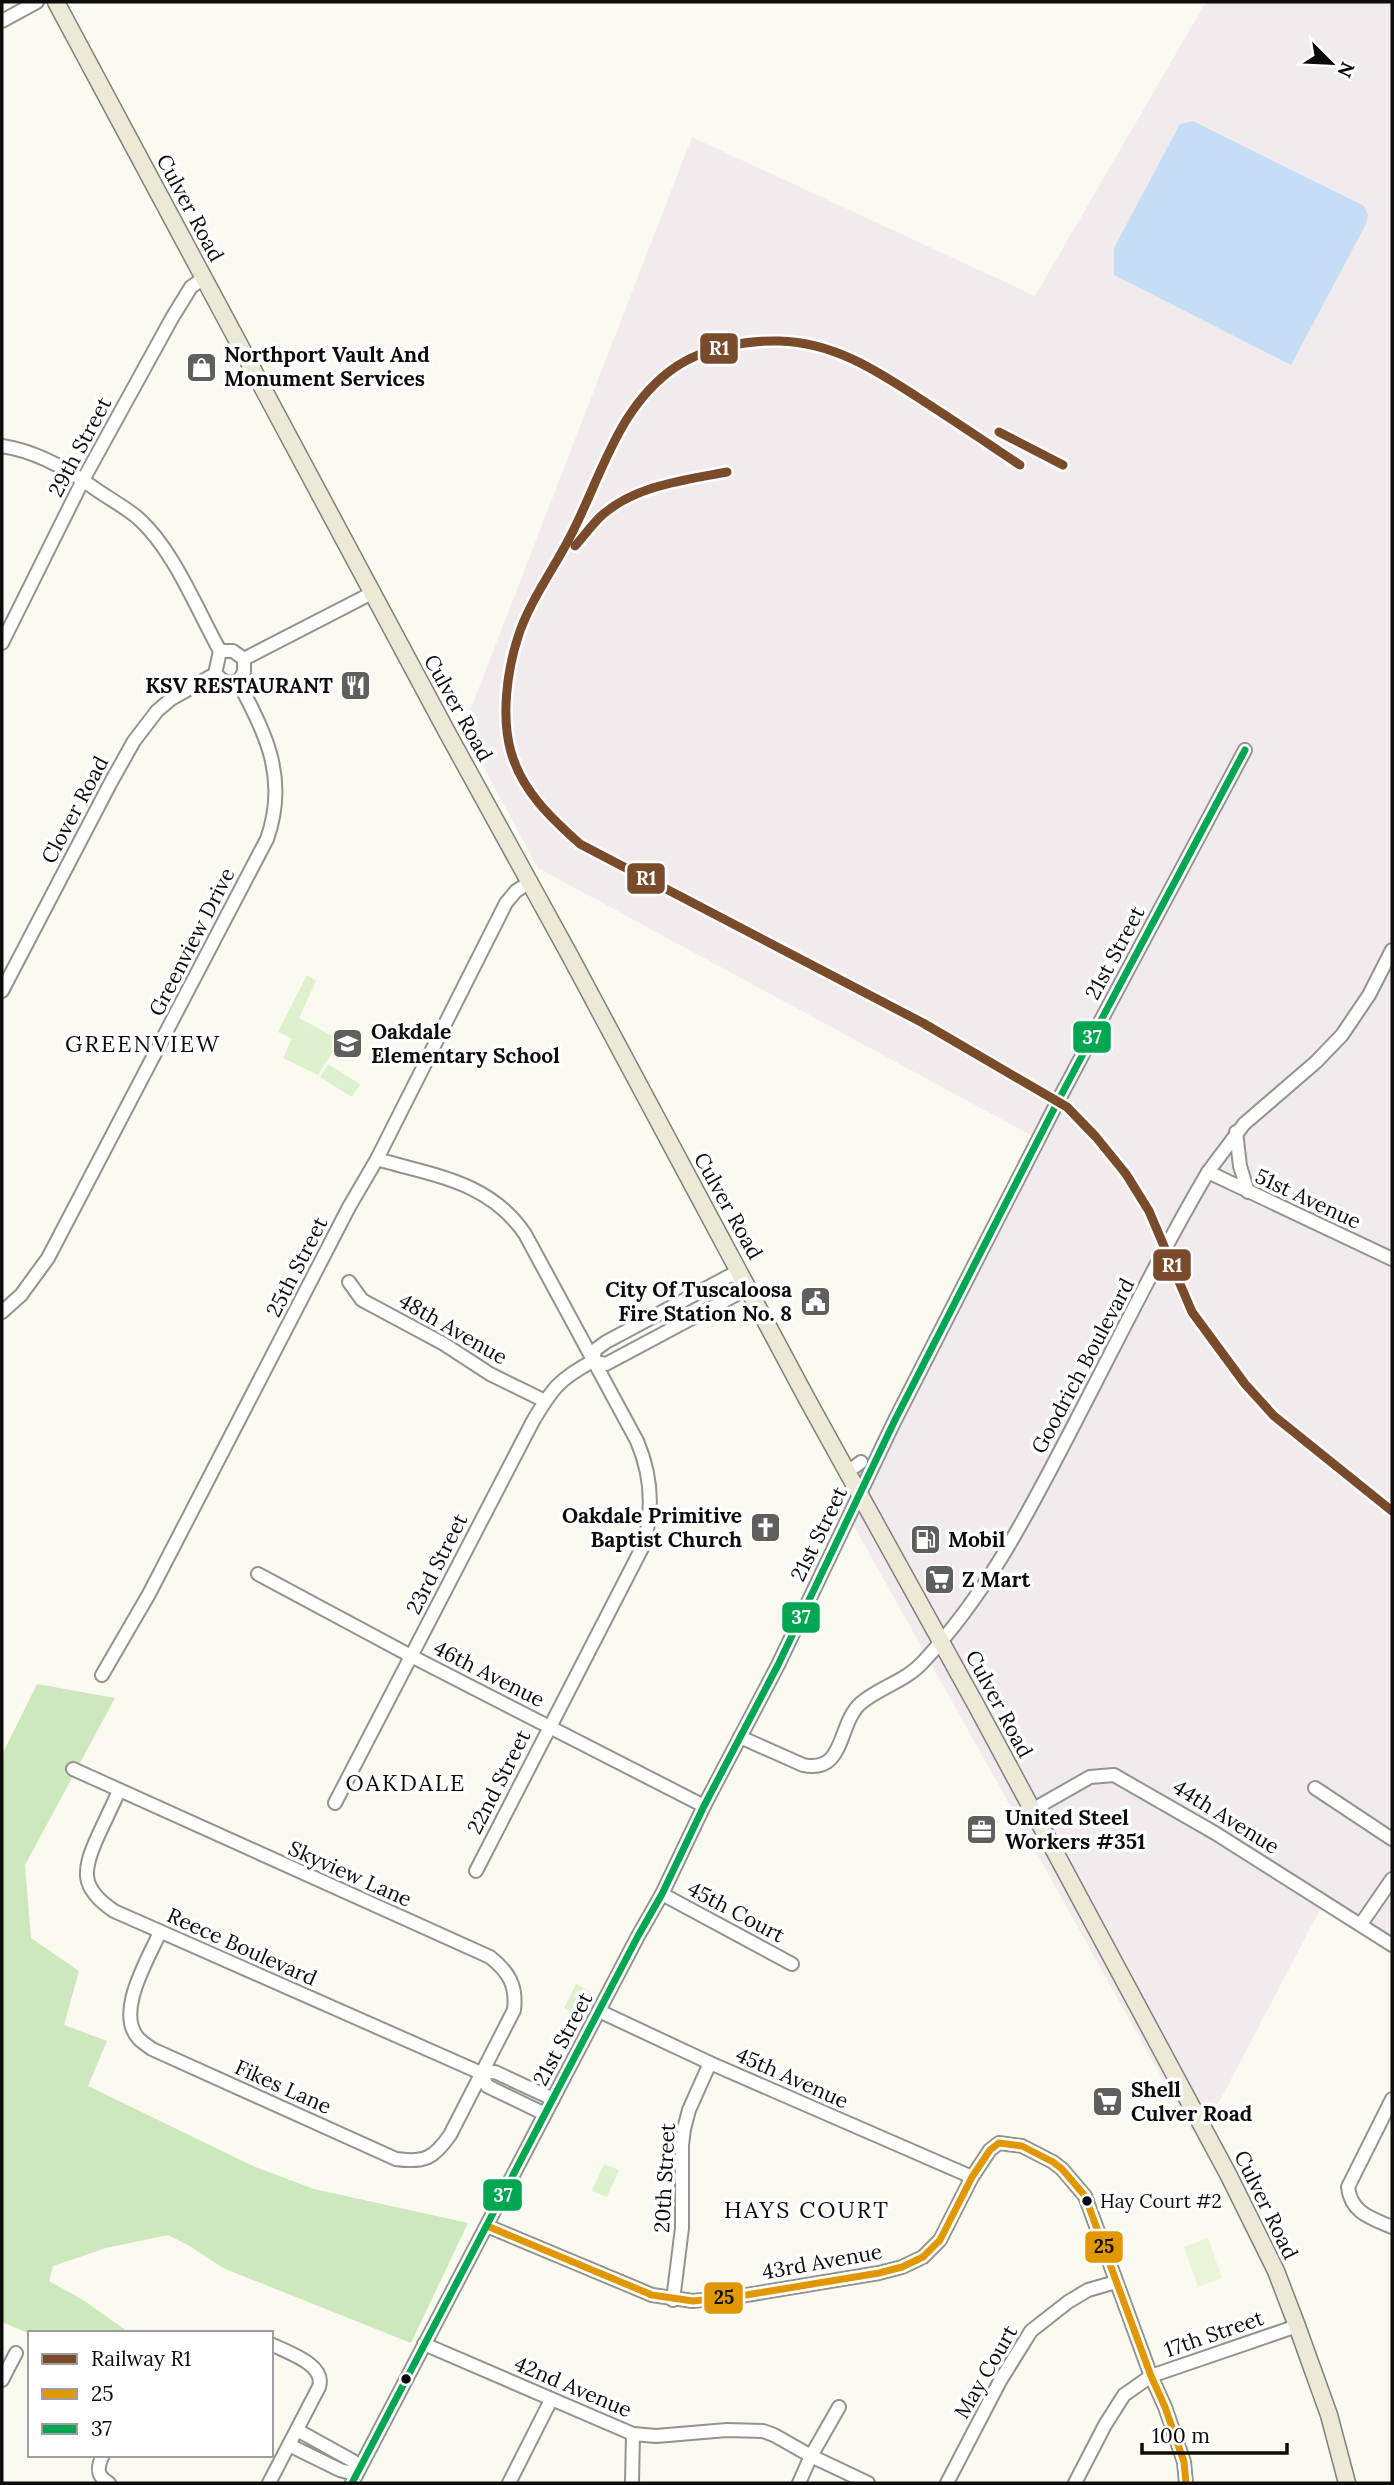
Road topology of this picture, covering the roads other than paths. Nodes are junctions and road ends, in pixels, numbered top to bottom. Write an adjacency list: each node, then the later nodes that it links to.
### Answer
1 (37, 2): 3 (street)
2 (56, 2): 4 (main road, Culver Road)
3 (2, 21)
4 (204, 278): 6 (street, 29th Street); 7 (main road, Culver Road)
5 (2, 446): 6 (street)
6 (83, 480): 8 (street, 29th Street); 9 (street)
7 (372, 593): 10 (street); 14 (main road, Culver Road)
8 (2, 643)
9 (220, 651): 10 (street); 11 (street)
10 (244, 659): 12 (street)
11 (215, 674): 12 (street); 16 (street, Clover Road)
12 (238, 682): 24 (street, Greenview Drive)
13 (1245, 750): 27 (street, 21st Street)
14 (530, 882): 18 (street, 25th Street); 22 (main road, Culver Road)
15 (1392, 950): 17 (street, Goodrich Boulevard)
16 (2, 991)
17 (1236, 1132): 19 (street, Goodrich Boulevard); 20 (street)
18 (377, 1159): 25 (street, 22nd Street); 31 (street, 25th Street)
19 (1208, 1172): 20 (street, 51st Avenue); 29 (street, Goodrich Boulevard)
20 (1248, 1192): 21 (street, 51st Avenue)
21 (1392, 1259)
22 (745, 1280): 25 (street, 23rd Street); 25 (street, 23rd Street); 27 (main road, Culver Road)
23 (349, 1282): 26 (street, 48th Avenue)
24 (2, 1312)
25 (593, 1361): 26 (street, 23rd Street); 32 (street, 22nd Street)
26 (545, 1401): 30 (street, 23rd Street)
27 (861, 1492): 29 (main road, Culver Road); 33 (street, 21st Street)
28 (258, 1574): 30 (street, 46th Avenue)
29 (941, 1641): 33 (street); 39 (main road, Culver Road)
30 (411, 1656): 32 (street, 46th Avenue); 37 (street, 23rd Street)
31 (102, 1675)
32 (549, 1726): 38 (street, 46th Avenue); 41 (street, 22nd Street)
33 (740, 1737): 38 (street, 21st Street)
34 (73, 1769): 36 (street, Skyview Lane)
35 (1315, 1788): 40 (street)
36 (119, 1791): 45 (street, Reece Boulevard); 50 (street, Skyview Lane)
37 (335, 1803)
38 (704, 1806): 43 (street, 21st Street)
39 (1032, 1810): 44 (street, 44th Avenue); 60 (main road, Culver Road)
40 (1392, 1839)
41 (476, 1871)
42 (1392, 1879): 44 (street)
43 (662, 1894): 47 (street, 45th Court); 48 (street, 21st Street)
44 (1361, 1924): 46 (street, 44th Avenue)
45 (160, 1932): 50 (street, Reece Boulevard); 50 (street, Fikes Lane)
46 (1392, 1945)
47 (792, 1964)
48 (599, 2011): 49 (street, 45th Avenue); 51 (street, 21st Street)
49 (710, 2063): 55 (street, 45th Avenue); 59 (street, 20th Street)
50 (481, 2073): 51 (street, Reece Boulevard); 53 (street, Reece Boulevard)
51 (553, 2099): 53 (street, 21st Street)
52 (1392, 2099): 54 (street)
53 (545, 2114): 56 (street, 21st Street)
54 (1389, 2115): 57 (street)
55 (972, 2177): 58 (street, 43rd Avenue); 59 (street, 43rd Avenue)
56 (487, 2226): 59 (street, 43rd Avenue); 61 (street, 21st Street)
57 (1392, 2227)
58 (1116, 2282): 64 (street); 81 (street, May Court)
59 (673, 2300)
60 (1297, 2326): 64 (street, 17th Street); 84 (main road, Culver Road)
61 (424, 2344): 66 (street, 42nd Avenue); 73 (street, 21st Street)
62 (273, 2345): 68 (street)
63 (16, 2353): 65 (street)
64 (1151, 2376): 82 (street, 17th Street); 83 (street)
65 (2, 2380)
66 (551, 2400): 69 (street, 42nd Avenue); 77 (street)
67 (839, 2407): 71 (street)
68 (297, 2430): 70 (street); 73 (street)
69 (633, 2434): 71 (street, 42nd Avenue); 78 (street)
70 (289, 2445): 73 (street); 75 (street)
71 (811, 2456): 79 (street); 80 (street, 42nd Avenue)
72 (102, 2457): 74 (street)
73 (358, 2470): 76 (street, 21st Street)
74 (109, 2483)
75 (269, 2483)
76 (352, 2483)
77 (509, 2483)
78 (632, 2483)
79 (799, 2483)
80 (868, 2483)
81 (947, 2483)
82 (1075, 2483)
83 (1186, 2483)
84 (1347, 2483)

